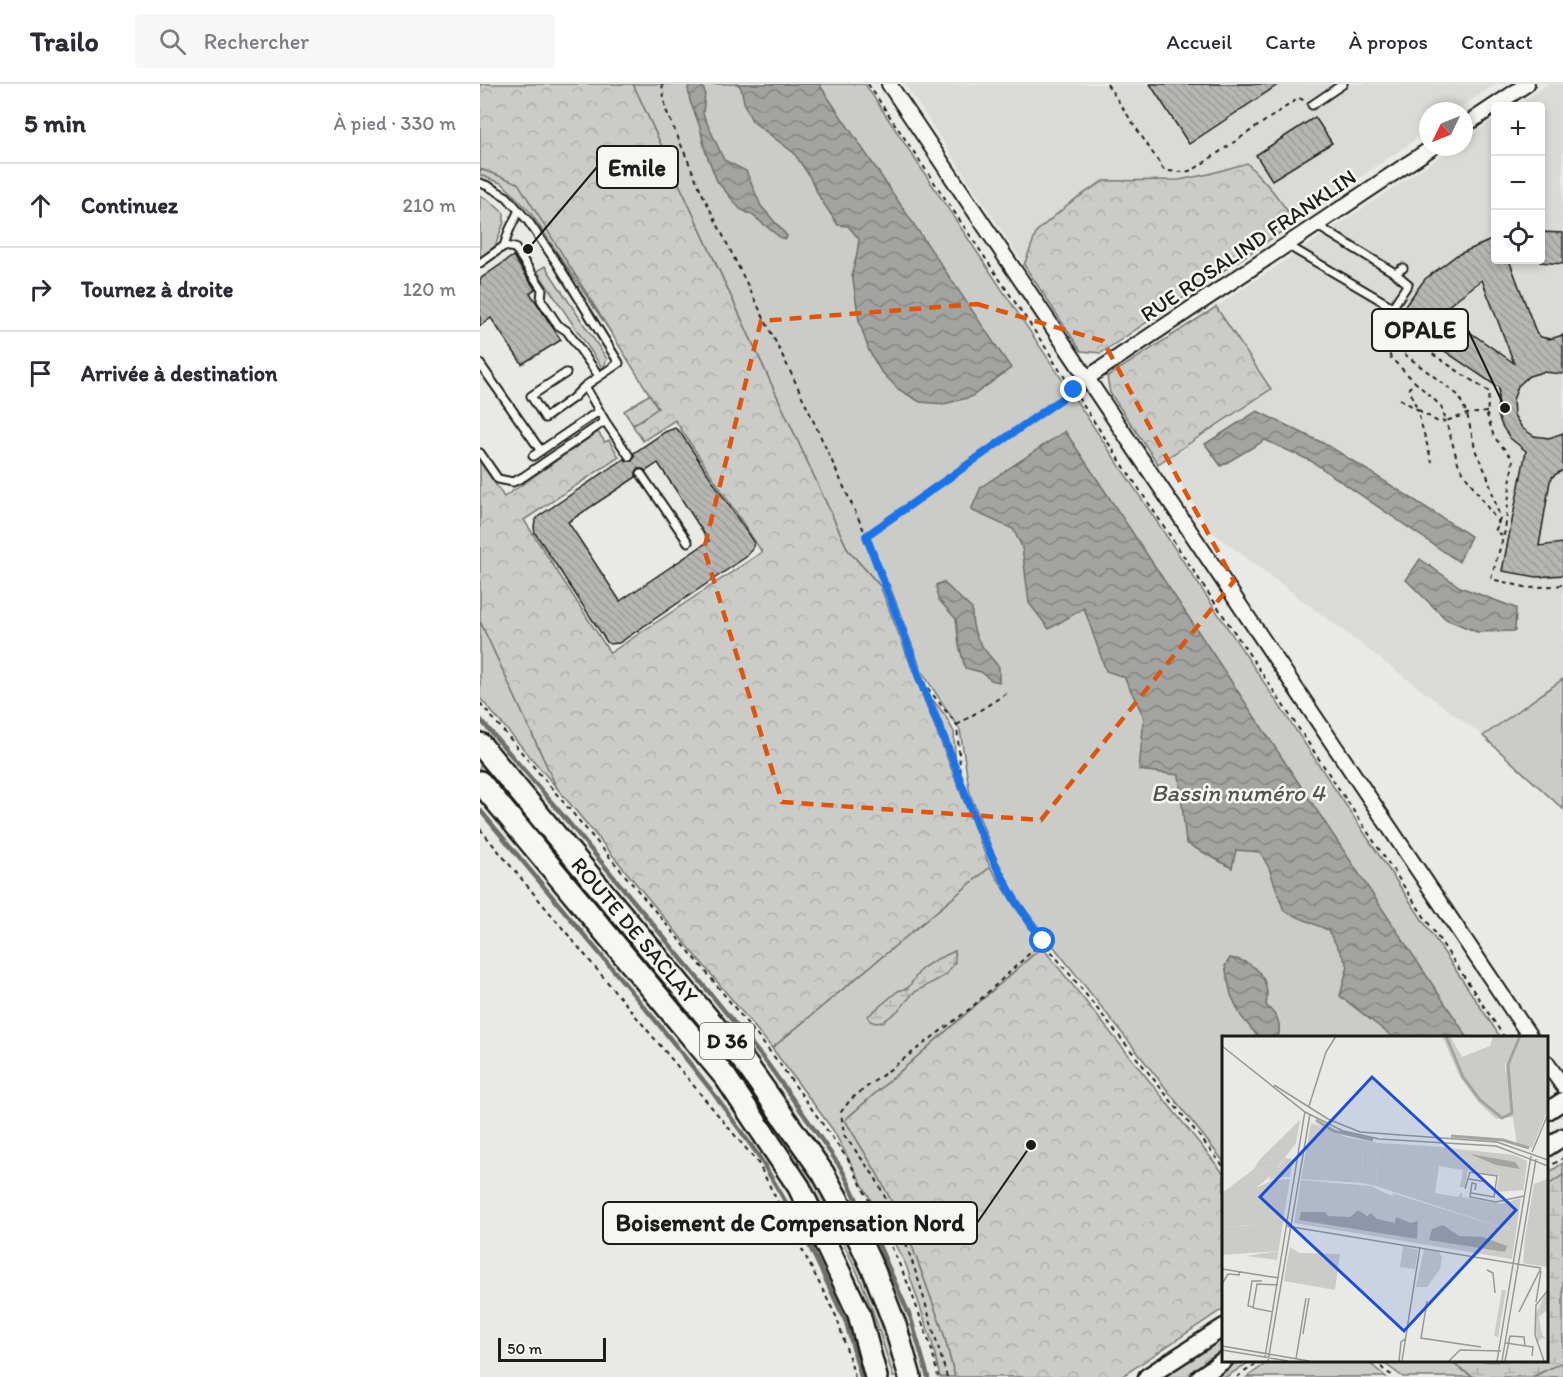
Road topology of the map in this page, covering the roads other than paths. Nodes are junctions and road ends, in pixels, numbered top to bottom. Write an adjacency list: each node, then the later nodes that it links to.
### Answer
1 (890, 84): 20 (street)
2 (1343, 84): 4 (lane)
3 (1527, 84): 5 (street)
4 (1312, 105)
5 (1473, 120)
6 (1420, 156): 9 (street, RUE ROSALIND FRANKLIN)
7 (480, 183): 8 (lane)
8 (519, 210): 11 (lane); 19 (lane)
9 (1316, 225): 10 (street, RUE ROSALIND FRANKLIN); 14 (lane)
10 (1287, 244): 15 (lane); 20 (street, RUE ROSALIND FRANKLIN)
11 (504, 246): 12 (lane); 19 (lane)
12 (480, 263)
13 (1403, 268): 14 (lane)
14 (1395, 273): 16 (lane)
15 (1389, 305)
16 (1386, 316)
17 (480, 364): 24 (lane)
18 (566, 373): 21 (lane)
19 (599, 376): 21 (lane)
20 (1087, 378): 32 (street)
21 (585, 386): 22 (lane)
22 (599, 411): 23 (lane); 24 (lane)
23 (605, 421): 25 (lane); 27 (lane)
24 (541, 451): 26 (lane)
25 (480, 453)
26 (533, 456)
27 (629, 456)
28 (641, 474): 29 (lane)
29 (688, 542)
30 (480, 744): 42 (main road, ROUTE DE SACLAY / D 36)
31 (480, 782): 41 (main road, ROUTE DE SACLAY / D 36)
32 (1530, 1036)
33 (1548, 1065): 34 (street)
34 (1563, 1086)
35 (1563, 1101): 36 (street)
36 (1548, 1111)
37 (1563, 1137): 38 (street)
38 (1548, 1147)
39 (1222, 1328): 43 (street)
40 (1222, 1361): 44 (street)
41 (876, 1377)
42 (910, 1377)
43 (1147, 1377)
44 (1200, 1377)

